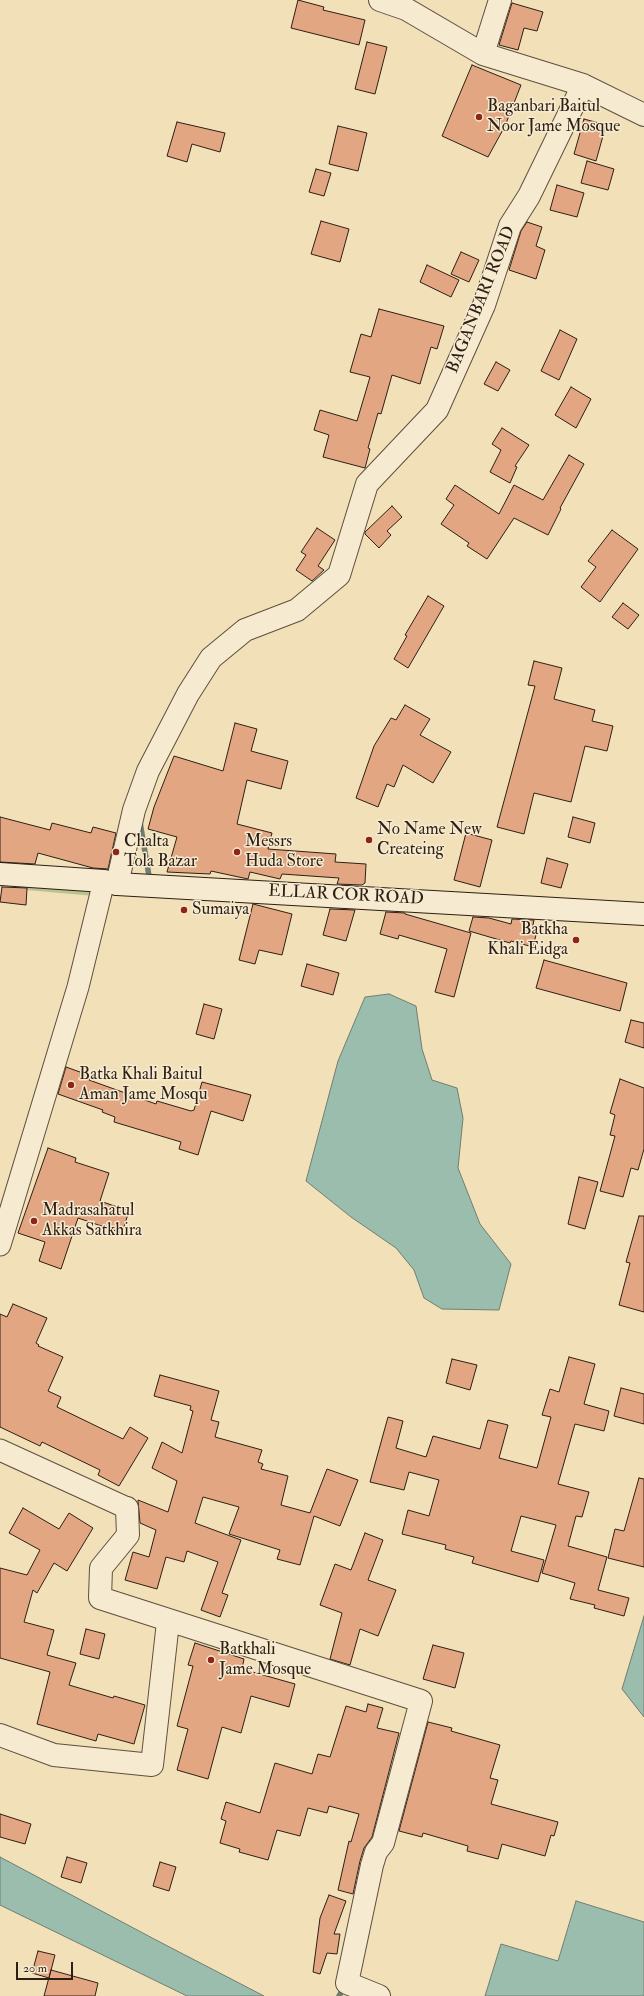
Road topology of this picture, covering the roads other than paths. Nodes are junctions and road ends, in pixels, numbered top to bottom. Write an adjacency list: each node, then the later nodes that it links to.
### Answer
1 (380, 0): 3 (street)
2 (500, 0): 3 (street)
3 (483, 54): 4 (street)
4 (583, 85): 5 (street); 7 (street, BAGANBARI ROAD)
5 (644, 115)
6 (0, 874): 7 (street, ELLAR COR ROAD)
7 (110, 882): 8 (street, ELLAR COR ROAD); 9 (street)
8 (644, 914)
9 (0, 1245)
10 (0, 1450): 11 (street)
11 (127, 1508): 12 (street)
12 (168, 1622): 13 (street); 14 (street)
13 (0, 1735)
14 (379, 1996)

